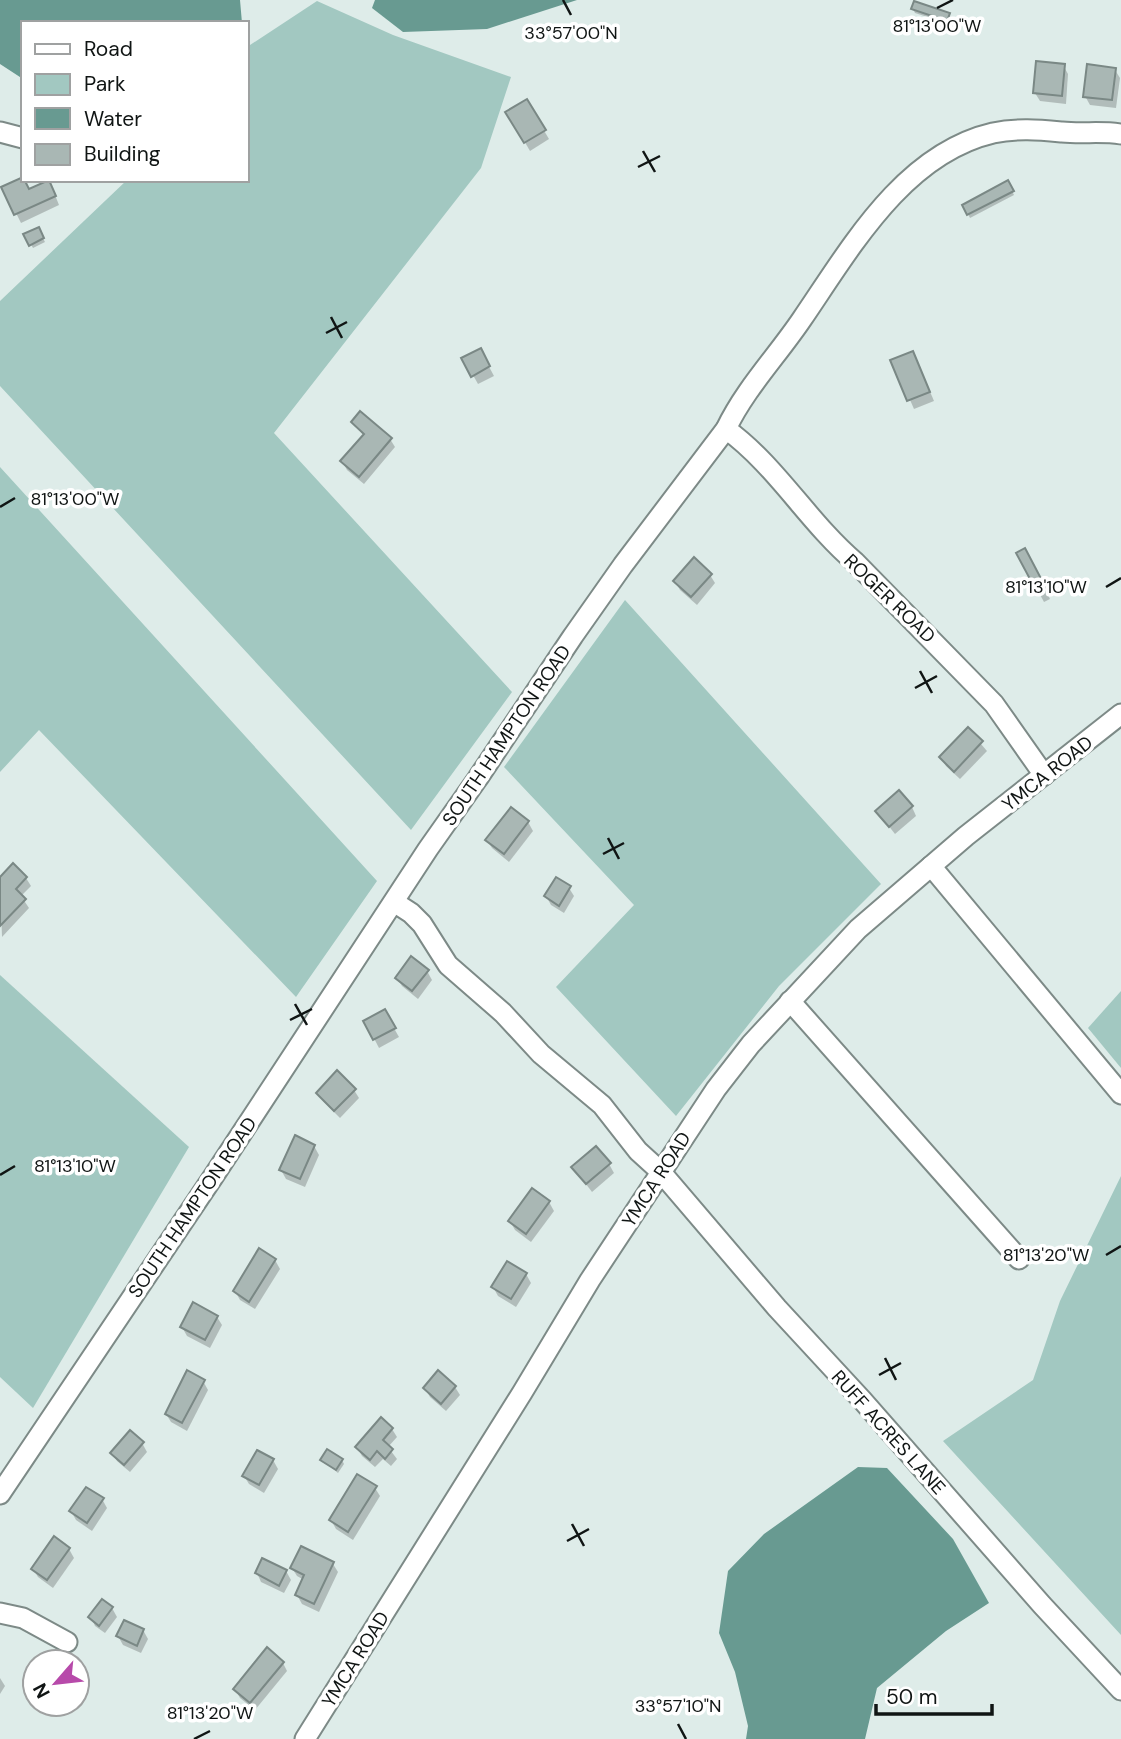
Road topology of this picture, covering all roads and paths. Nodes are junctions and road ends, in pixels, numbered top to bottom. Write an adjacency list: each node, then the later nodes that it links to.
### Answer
1 (0, 132): 3 (street)
2 (1121, 134): 4 (street, SOUTH HAMPTON ROAD)
3 (21, 137)
4 (726, 429): 6 (street, ROGER ROAD); 8 (street, SOUTH HAMPTON ROAD)
5 (1121, 714): 6 (street, YMCA ROAD)
6 (1044, 775): 7 (street, YMCA ROAD)
7 (931, 866): 9 (street, YMCA ROAD); 10 (street)
8 (394, 902): 11 (street, RUFF ACRES LANE); 13 (street, SOUTH HAMPTON ROAD)
9 (790, 1001): 11 (street, YMCA ROAD); 12 (street)
10 (1121, 1094)
11 (660, 1171): 16 (street, RUFF ACRES LANE); 17 (street, YMCA ROAD)
12 (1018, 1259)
13 (0, 1494)
14 (0, 1613): 15 (street)
15 (67, 1642)
16 (1121, 1690)
17 (305, 1739)

